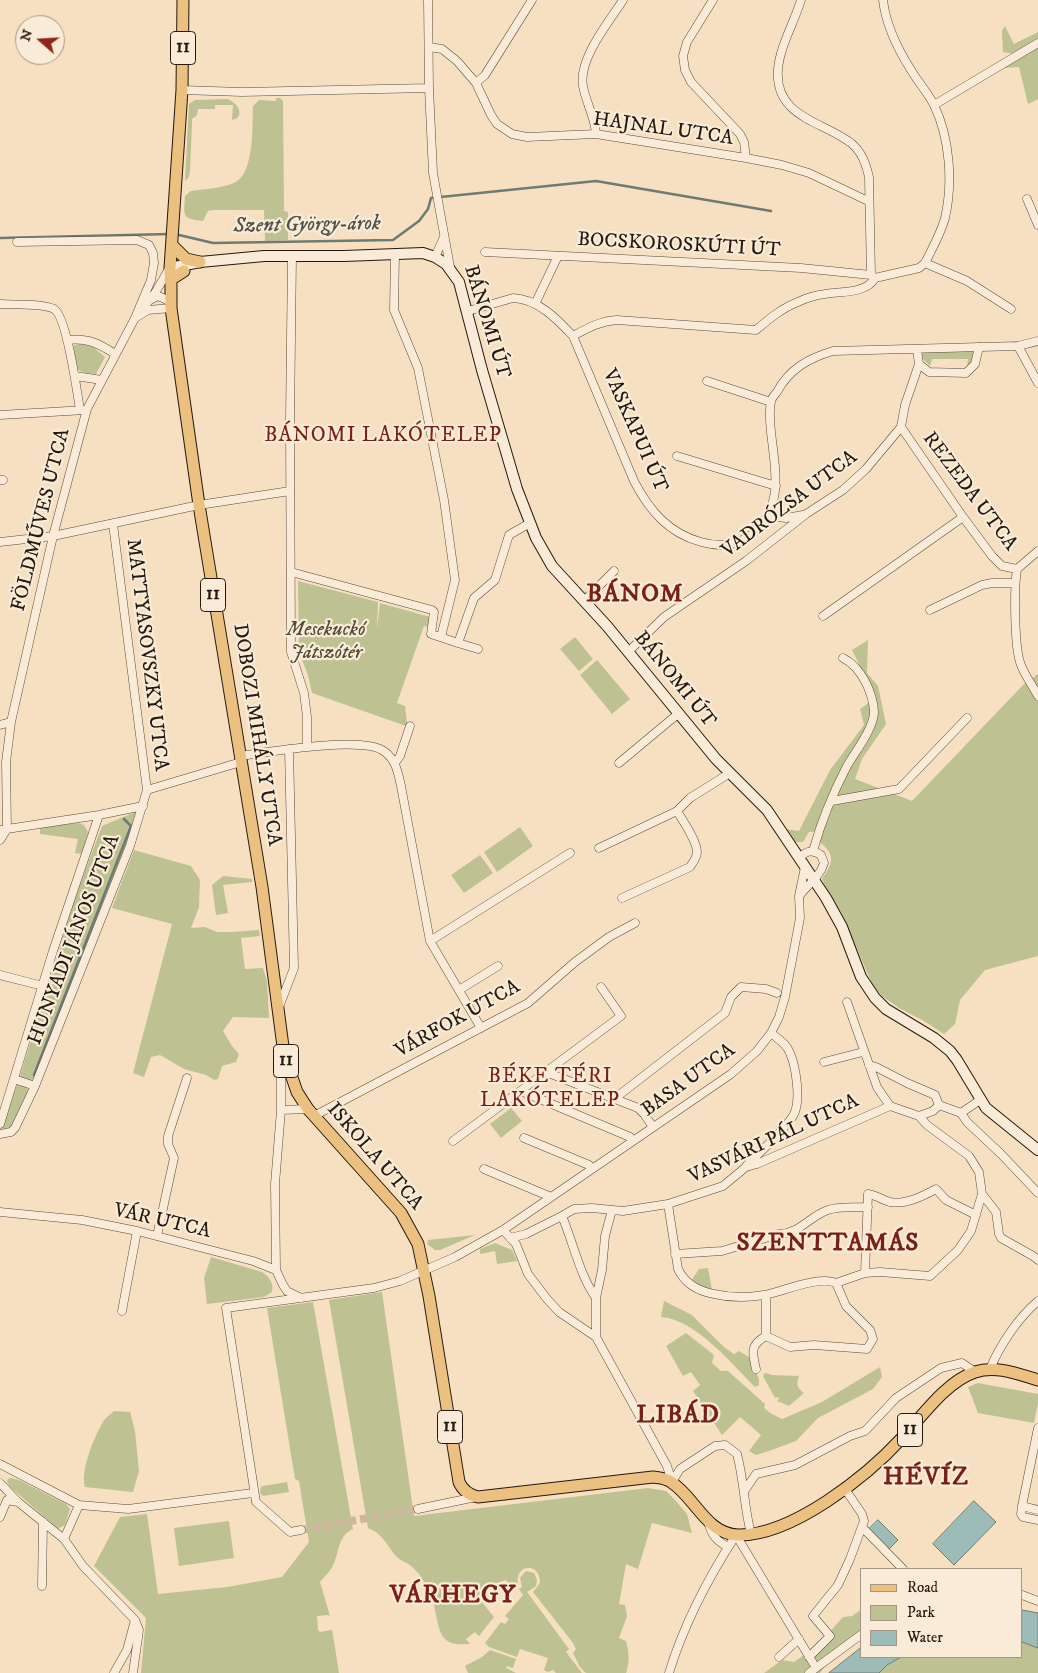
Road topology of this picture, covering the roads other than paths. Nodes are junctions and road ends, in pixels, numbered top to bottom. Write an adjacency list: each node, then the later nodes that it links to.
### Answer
1 (183, 0): 12 (main road, 11)
2 (428, 0): 9 (street)
3 (532, 0): 10 (street)
4 (623, 0): 14 (street)
5 (713, 0): 15 (street)
6 (801, 0): 17 (street)
7 (883, 0): 13 (street)
8 (1038, 43): 13 (street)
9 (429, 47): 10 (street, HAJNAL UTCA); 11 (street)
10 (476, 83): 14 (street, HAJNAL UTCA)
11 (429, 88): 12 (street); 19 (street, BÁNOMI ÚT)
12 (182, 90): 20 (main road, DOBOZI MIHÁLY UTCA / 11)
13 (934, 105): 29 (street)
14 (596, 134): 15 (street, HAJNAL UTCA)
15 (746, 158): 17 (street, HAJNAL UTCA)
16 (1027, 199): 18 (street)
17 (868, 201): 33 (street)
18 (1038, 225)
19 (444, 236): 26 (street); 30 (street, BÁNOMI ÚT)
20 (173, 238): 28 (main road); 32 (main road, DOBOZI MIHÁLY UTCA / 11)
21 (17, 242): 40 (street, FÖLDMŰVES UTCA)
22 (485, 252): 25 (street, BOCSKOROSKÚTI ÚT)
23 (395, 254): 24 (main road); 26 (main road); 76 (street)
24 (292, 256): 27 (main road); 59 (street)
25 (558, 256): 33 (street, BOCSKOROSKÚTI ÚT); 36 (street)
26 (435, 257): 30 (main road)
27 (231, 259): 28 (main road); 31 (main road)
28 (200, 262): 32 (main road)
29 (925, 263): 33 (street); 38 (street)
30 (450, 267): 39 (main road, BÁNOMI ÚT)
31 (184, 271): 32 (main road)
32 (170, 274): 34 (street, FÖLDMŰVES UTCA); 37 (main road, DOBOZI MIHÁLY UTCA / 11)
33 (873, 276): 41 (street)
34 (148, 301): 37 (street); 40 (street, FÖLDMŰVES UTCA)
35 (0, 304): 42 (street, FÖLDMŰVES UTCA)
36 (535, 304): 39 (street, VASKAPUI ÚT); 41 (street, VASKAPUI ÚT)
37 (171, 306): 40 (street); 60 (main road, DOBOZI MIHÁLY UTCA / 11)
38 (1011, 309)
39 (468, 312): 64 (main road, BÁNOMI ÚT)
40 (135, 318): 47 (street, FÖLDMŰVES UTCA)
41 (573, 336): 62 (street, VASKAPUI ÚT)
42 (67, 340): 47 (street); 49 (street, FÖLDMŰVES UTCA)
43 (1038, 341): 44 (street)
44 (1018, 346): 45 (street); 52 (street)
45 (979, 347): 46 (street); 48 (street)
46 (917, 349): 48 (street); 53 (street)
47 (115, 354): 50 (street, FÖLDMŰVES UTCA)
48 (919, 364): 56 (street)
49 (75, 376): 50 (street); 54 (street, FÖLDMŰVES UTCA)
50 (102, 380): 54 (street, FÖLDMŰVES UTCA)
51 (707, 381): 53 (street)
52 (1038, 383)
53 (771, 402): 58 (street)
54 (84, 410): 55 (street); 66 (street, FÖLDMŰVES UTCA)
55 (0, 415)
56 (901, 427): 61 (street, VADRÓZSA UTCA); 63 (street, REZEDA UTCA)
57 (677, 456): 58 (street)
58 (776, 486): 62 (street)
59 (290, 491): 60 (street); 71 (street)
60 (199, 505): 65 (street); 89 (main road, DOBOZI MIHÁLY UTCA / 11)
61 (806, 514): 62 (street); 79 (street, VADRÓZSA UTCA)
62 (769, 516)
63 (963, 517): 69 (street, REZEDA UTCA); 75 (street)
64 (530, 523): 73 (main road, BÁNOMI ÚT); 77 (street)
65 (113, 524): 66 (street); 93 (street, MATTYASOVSZKY UTCA)
66 (53, 536): 67 (street); 84 (street, FÖLDMŰVES UTCA)
67 (0, 542)
68 (1038, 550): 69 (street)
69 (1017, 569): 72 (street)
70 (614, 571): 73 (street)
71 (291, 572): 76 (street); 87 (street)
72 (1014, 583): 74 (street); 81 (street)
73 (585, 600): 79 (main road, BÁNOMI ÚT)
74 (930, 610)
75 (823, 616)
76 (441, 637): 77 (street)
77 (458, 643): 78 (street)
78 (478, 649)
79 (628, 652): 82 (main road, BÁNOMI ÚT)
80 (843, 658): 94 (street)
81 (1038, 696)
82 (678, 713): 91 (street); 92 (main road, BÁNOMI ÚT)
83 (967, 718): 94 (street)
84 (11, 722): 85 (street); 98 (street, FÖLDMŰVES UTCA)
85 (0, 725)
86 (410, 726): 90 (street)
87 (307, 747): 88 (street); 90 (street)
88 (289, 749): 89 (street); 116 (street)
89 (241, 759): 93 (street); 116 (main road, DOBOZI MIHÁLY UTCA / 11)
90 (395, 762): 108 (street)
91 (619, 764)
92 (730, 773): 96 (street); 103 (main road, BÁNOMI ÚT)
93 (147, 790): 95 (street, HUNYADI JÁNOS UTCA)
94 (832, 801): 101 (street)
95 (143, 806): 97 (street); 126 (street, HUNYADI JÁNOS UTCA)
96 (677, 811): 100 (street); 106 (street)
97 (99, 815): 98 (street); 111 (street, HUNYADI JÁNOS UTCA)
98 (3, 830): 99 (street)
99 (0, 840)
100 (599, 848)
101 (813, 851): 103 (street); 104 (street)
102 (570, 853): 108 (street)
103 (802, 862): 104 (main road, BÁNOMI ÚT); 105 (street, BASA UTCA)
104 (814, 879): 105 (street); 129 (main road, BÁNOMI ÚT)
105 (799, 896): 118 (street, BASA UTCA)
106 (622, 898)
107 (634, 923): 117 (street, VÁRFOK UTCA)
108 (430, 941): 113 (street)
109 (498, 966): 113 (street, VÁRFOK UTCA)
110 (0, 975): 111 (street)
111 (43, 986): 125 (street, HUNYADI JÁNOS UTCA)
112 (601, 986): 123 (street)
113 (459, 990): 117 (street)
114 (777, 993): 128 (street)
115 (847, 1002): 119 (street)
116 (278, 1009): 134 (main road, DOBOZI MIHÁLY UTCA / 11)
117 (481, 1028): 134 (street, VÁRFOK UTCA)
118 (772, 1033): 137 (street, BASA UTCA); 143 (street)
119 (863, 1052): 121 (street); 122 (street)
120 (281, 1062): 132 (street)
121 (824, 1062)
122 (869, 1065): 130 (street); 131 (street)
123 (546, 1072): 127 (street); 128 (street)
124 (187, 1078): 157 (street)
125 (14, 1079): 126 (street); 136 (street, HUNYADI JÁNOS UTCA)
126 (35, 1086): 138 (street, HUNYADI JÁNOS UTCA)
127 (521, 1091): 140 (street); 141 (street)
128 (614, 1099): 137 (street)
129 (980, 1100): 133 (street); 142 (main road, BÁNOMI ÚT)
130 (939, 1105): 133 (street); 135 (street)
131 (890, 1106): 135 (street); 143 (street, VASVÁRI PÁL UTCA)
132 (281, 1110): 134 (street); 161 (street)
133 (960, 1112): 146 (street)
134 (311, 1113): 162 (main road, ISKOLA UTCA / 11)
135 (919, 1116): 147 (street)
136 (0, 1124)
137 (653, 1127): 141 (street, BASA UTCA)
138 (0, 1134)
139 (524, 1138): 145 (street)
140 (454, 1141)
141 (633, 1141): 145 (street, BASA UTCA)
142 (1038, 1150)
143 (746, 1167): 149 (street, VASVÁRI PÁL UTCA)
144 (484, 1169): 148 (street)
145 (592, 1169): 148 (street, BASA UTCA)
146 (1038, 1193)
147 (982, 1194): 153 (street); 160 (street)
148 (551, 1197): 155 (street, BASA UTCA)
149 (668, 1204): 151 (street, VASVÁRI PÁL UTCA); 159 (street)
150 (868, 1208): 153 (street); 159 (street); 163 (street)
151 (612, 1210): 154 (street, VASVÁRI PÁL UTCA); 168 (street)
152 (0, 1212): 156 (street, VÁR UTCA)
153 (976, 1215): 163 (street)
154 (562, 1216): 158 (street, VASVÁRI PÁL UTCA); 168 (street)
155 (503, 1230): 158 (street); 162 (street, BASA UTCA)
156 (137, 1231): 157 (street, VÁR UTCA); 171 (street)
157 (157, 1236): 161 (street, VÁR UTCA)
158 (510, 1238): 173 (street)
159 (675, 1254): 166 (street)
160 (1038, 1260)
161 (276, 1270): 165 (street)
162 (424, 1270): 167 (street, BASA UTCA); 185 (main road, 11)
163 (865, 1273): 164 (street)
164 (836, 1283): 166 (street); 172 (street)
165 (282, 1286): 167 (street); 169 (street)
166 (766, 1295): 172 (street)
167 (301, 1298): 169 (street, BASA UTCA)
168 (596, 1298): 173 (street)
169 (276, 1301): 184 (street, BASA UTCA)
170 (1038, 1301): 175 (street)
171 (122, 1311)
172 (766, 1336): 174 (street)
173 (596, 1337): 180 (street)
174 (756, 1369)
175 (990, 1369): 176 (main road, 11); 177 (main road, 11)
176 (975, 1372): 182 (main road, 11); 183 (street)
177 (1038, 1380)
178 (1038, 1428): 189 (street)
179 (0, 1464): 188 (street)
180 (672, 1482): 183 (street); 185 (main road); 194 (main road, 11)
181 (0, 1483): 187 (street)
182 (844, 1489): 196 (street); 198 (main road, 11)
183 (745, 1490): 198 (street)
184 (253, 1493): 188 (street); 197 (street)
185 (478, 1497): 190 (street)
186 (3, 1499): 187 (street); 192 (street)
187 (18, 1502): 195 (street)
188 (79, 1504): 200 (street)
189 (1022, 1506): 191 (street); 193 (street)
190 (418, 1509)
191 (1038, 1510)
192 (0, 1517)
193 (1038, 1520)
194 (708, 1521): 199 (main road, 11); 201 (street)
195 (43, 1522): 200 (street); 203 (street)
196 (862, 1527): 202 (street); 208 (street)
197 (302, 1530)
198 (750, 1534): 199 (main road, 11)
199 (736, 1535): 201 (street); 208 (street)
200 (64, 1539): 206 (street)
201 (728, 1547): 212 (street)
202 (902, 1568)
203 (42, 1586)
204 (1023, 1595): 205 (street)
205 (1038, 1601)
206 (135, 1620): 210 (street); 211 (street)
207 (860, 1635): 213 (street)
208 (798, 1638): 209 (street)
209 (779, 1657)
210 (114, 1673)
211 (132, 1673)
212 (669, 1673)
213 (809, 1673)

